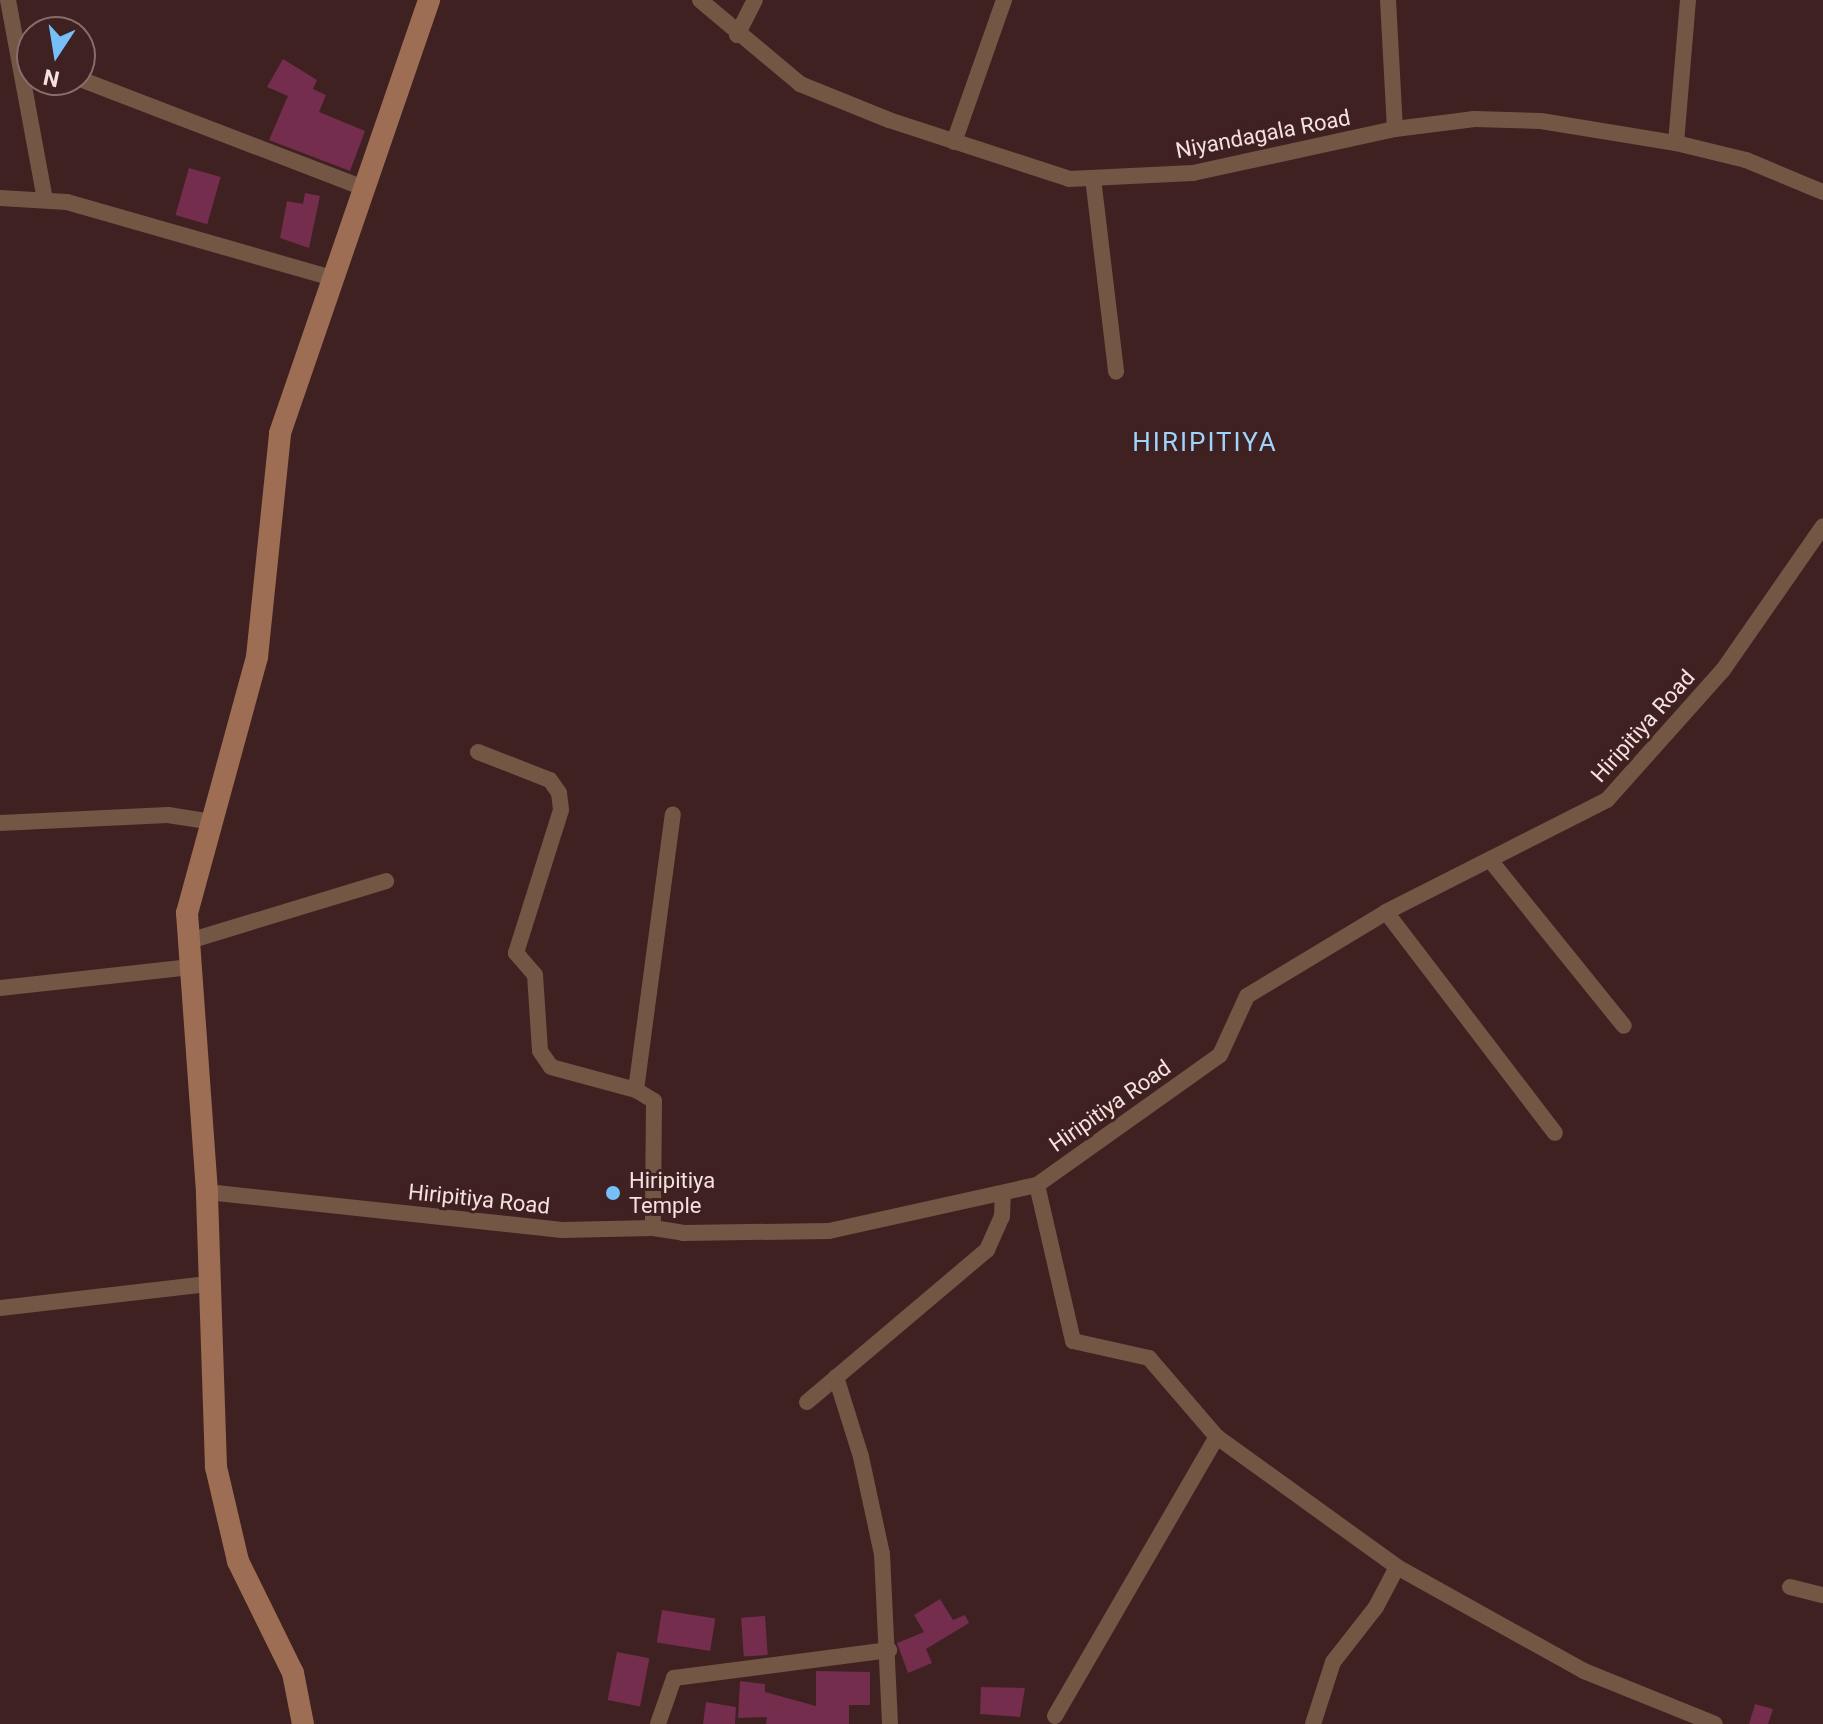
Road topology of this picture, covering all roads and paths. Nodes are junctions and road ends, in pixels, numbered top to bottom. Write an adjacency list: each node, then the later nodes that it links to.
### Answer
1 (8, 0): 17 (street)
2 (429, 0): 14 (street)
3 (700, 0): 8 (street, Niyandagala Road)
4 (755, 0): 8 (street)
5 (1004, 0): 11 (street)
6 (1388, 0): 10 (street)
7 (1688, 0): 12 (street)
8 (737, 35): 11 (street, Niyandagala Road)
9 (96, 85): 14 (street)
10 (1395, 129): 12 (street, Niyandagala Road); 13 (street, Niyandagala Road)
11 (954, 142): 13 (street, Niyandagala Road)
12 (1676, 143): 15 (street, Niyandagala Road)
13 (1093, 178): 19 (street)
14 (364, 188): 18 (street)
15 (1823, 192)
16 (0, 198): 17 (street)
17 (45, 200): 18 (street)
18 (335, 279): 23 (street)
19 (1116, 372)
20 (1823, 526): 25 (street, Hiripitiya Road)
21 (478, 752): 32 (street)
22 (673, 814): 32 (street)
23 (213, 822): 24 (street); 28 (street)
24 (0, 823)
25 (1490, 860): 27 (street, Hiripitiya Road); 31 (street)
26 (386, 881): 28 (street)
27 (1386, 912): 33 (street); 34 (street, Hiripitiya Road)
28 (189, 941): 29 (street)
29 (191, 967): 30 (street); 35 (street)
30 (0, 988)
31 (1624, 1026)
32 (636, 1090): 37 (street)
33 (1555, 1133)
34 (1037, 1185): 36 (street, Hiripitiya Road); 42 (street)
35 (207, 1192): 37 (street, Hiripitiya Road); 38 (street)
36 (1003, 1193): 37 (street, Hiripitiya Road); 40 (street)
37 (653, 1228)
38 (208, 1284): 39 (street); 48 (street)
39 (0, 1308)
40 (836, 1377): 41 (street); 46 (street)
41 (807, 1402)
42 (1217, 1437): 43 (street); 47 (street)
43 (1397, 1567): 51 (street); 52 (street)
44 (1790, 1587): 45 (street)
45 (1823, 1595)
46 (889, 1650): 49 (street); 50 (street)
47 (1055, 1716)
48 (303, 1724)
49 (658, 1724)
50 (890, 1724)
51 (1313, 1724)
52 (1715, 1724)

